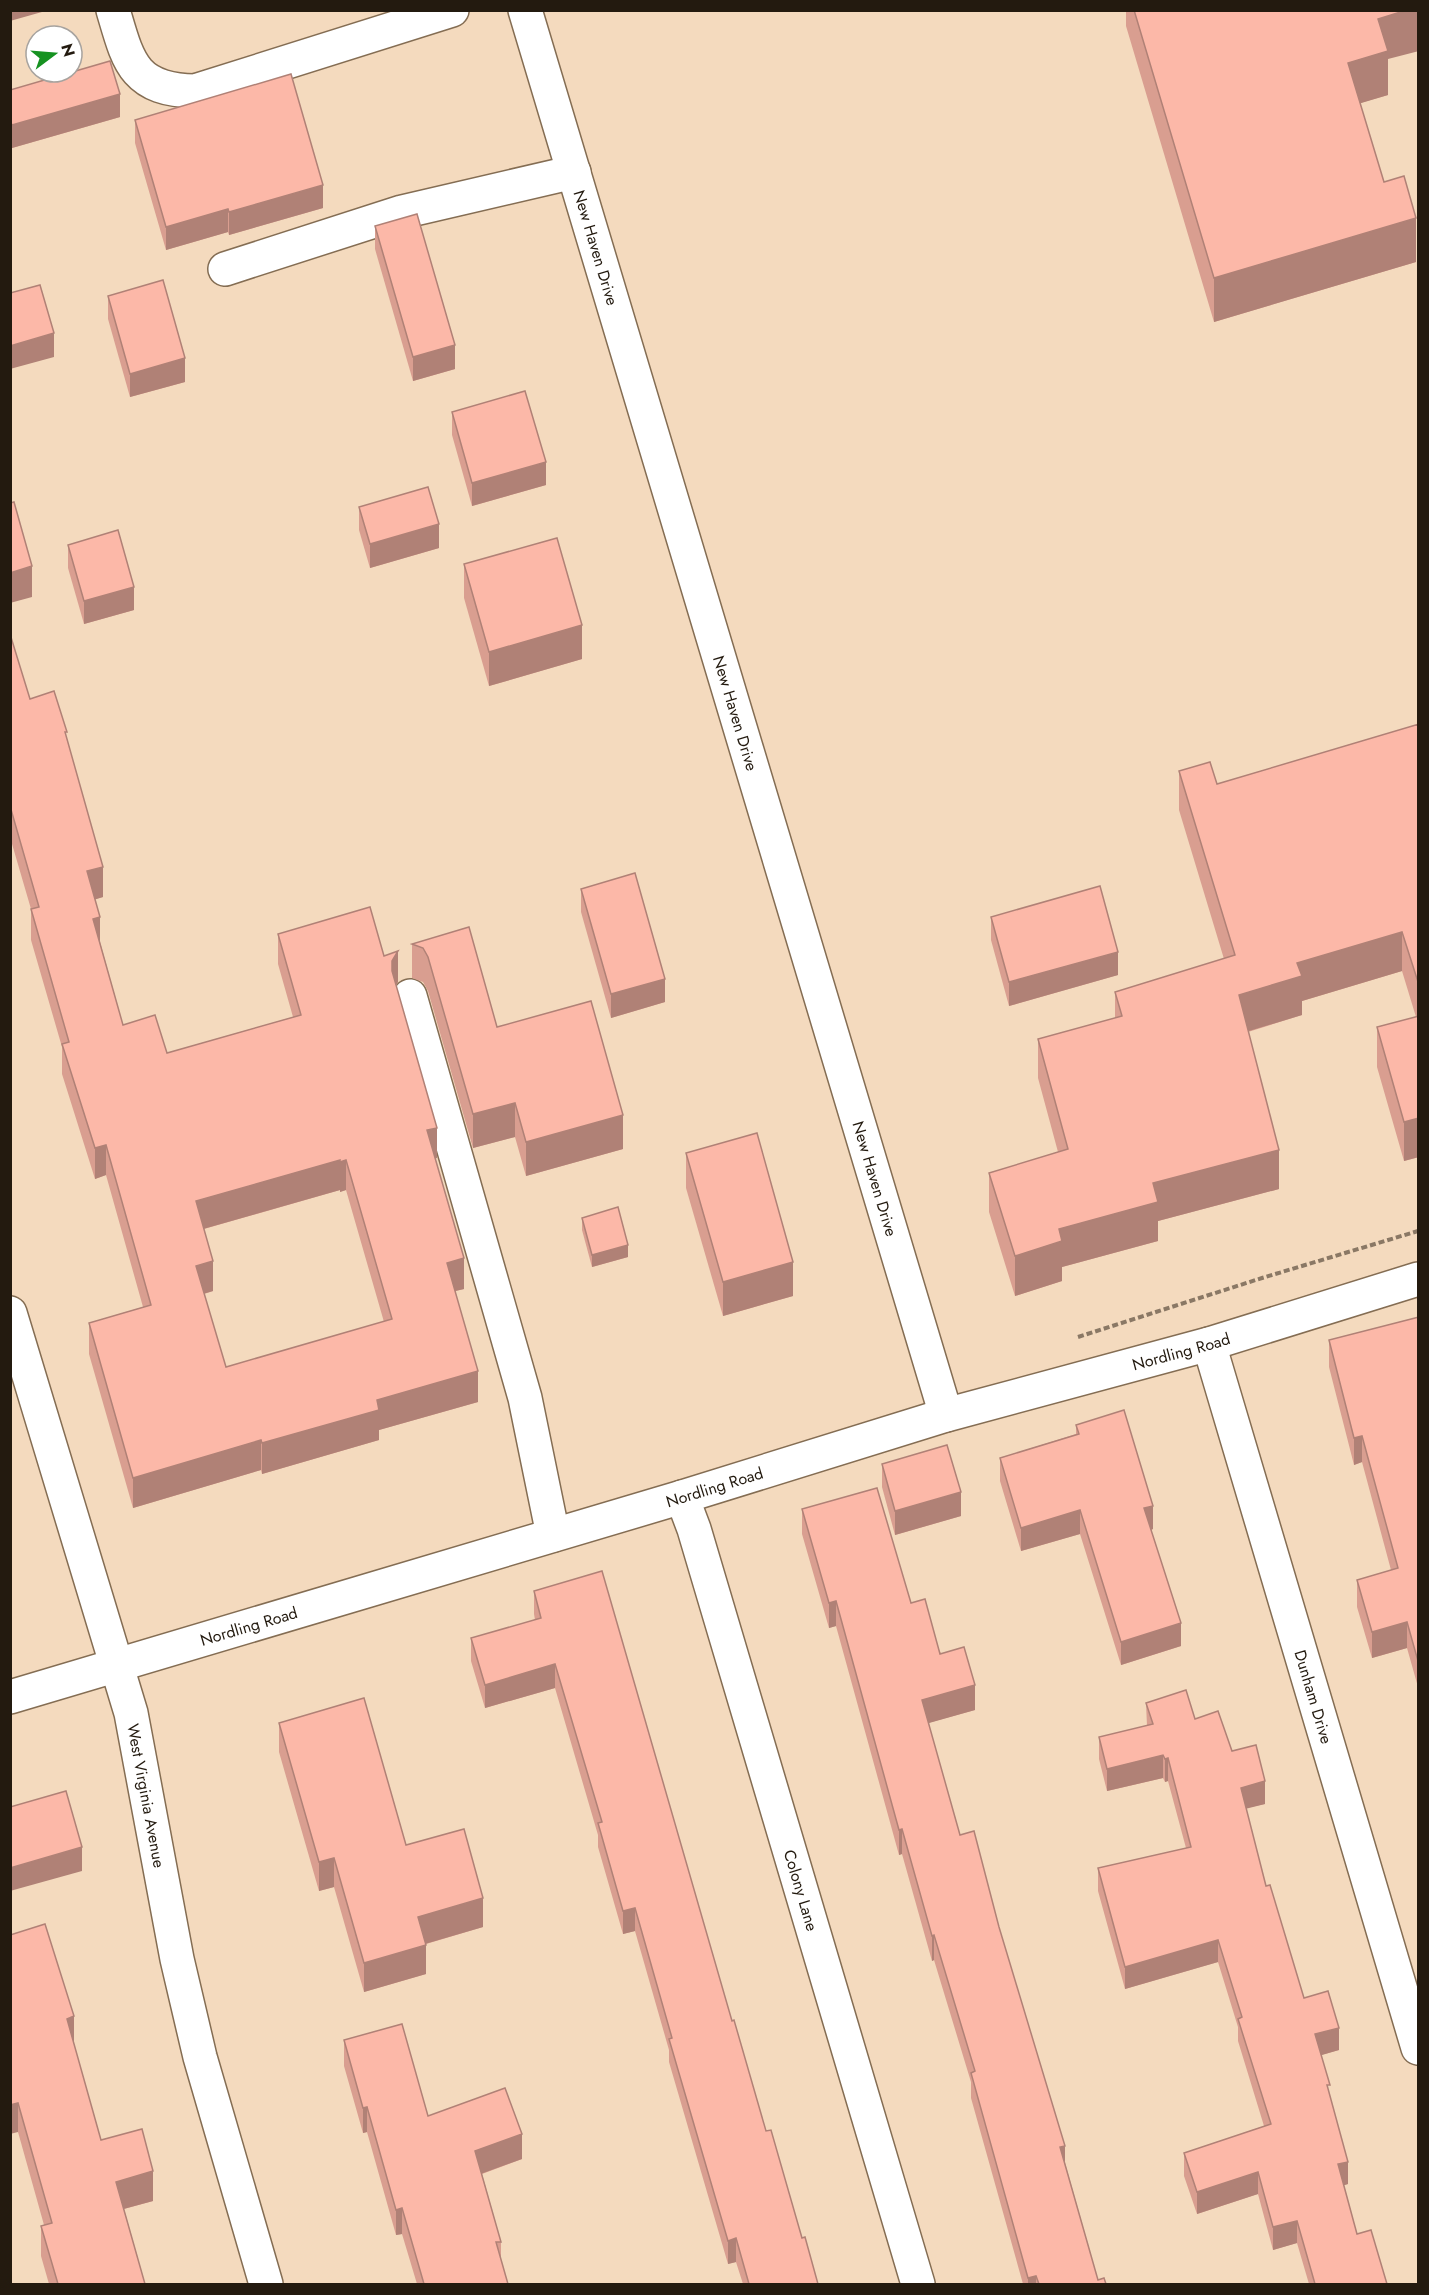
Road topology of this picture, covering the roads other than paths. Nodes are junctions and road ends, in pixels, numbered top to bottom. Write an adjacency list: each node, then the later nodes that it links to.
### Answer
1 (113, 10): 2 (street)
2 (452, 10)
3 (525, 10): 4 (street, New Haven Drive)
4 (574, 172): 5 (street); 10 (street, New Haven Drive)
5 (225, 269)
6 (410, 996): 12 (street)
7 (1419, 1279): 9 (street, Nordling Road)
8 (10, 1313): 13 (street, West Virginia Avenue)
9 (1209, 1344): 10 (street, Nordling Road); 15 (street, Dunham Drive)
10 (946, 1415): 11 (street, Nordling Road)
11 (682, 1497): 12 (street, Nordling Road); 17 (street, Colony Lane)
12 (553, 1535): 13 (street, Nordling Road)
13 (117, 1664): 14 (street, Nordling Road); 16 (street, West Virginia Avenue)
14 (10, 1697)
15 (1419, 2048)
16 (266, 2284)
17 (918, 2284)

